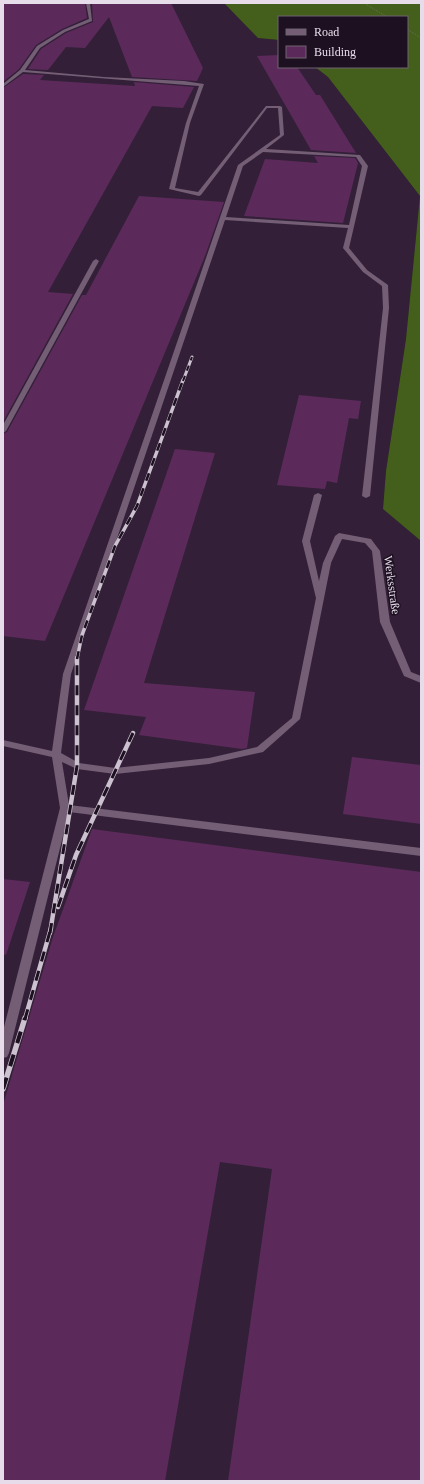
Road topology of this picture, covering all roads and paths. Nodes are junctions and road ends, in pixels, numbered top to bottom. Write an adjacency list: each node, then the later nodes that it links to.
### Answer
1 (88, 3): 6 (lane)
2 (364, 3): 3 (path)
3 (385, 16)
4 (408, 30): 5 (path)
5 (421, 38)
6 (22, 71): 7 (lane); 8 (lane)
7 (3, 86)
8 (262, 150): 9 (lane); 10 (lane)
9 (223, 218): 10 (lane); 19 (lane)
10 (351, 227): 14 (lane)
11 (96, 261): 12 (lane)
12 (3, 430)
13 (318, 495): 16 (lane)
14 (366, 496)
15 (327, 563): 16 (lane); 17 (street, Werksstraße)
16 (320, 599): 19 (lane)
17 (421, 680)
18 (3, 743): 19 (lane)
19 (56, 755): 20 (lane)
20 (65, 808): 21 (lane); 22 (lane)
21 (421, 852)
22 (3, 1053)

